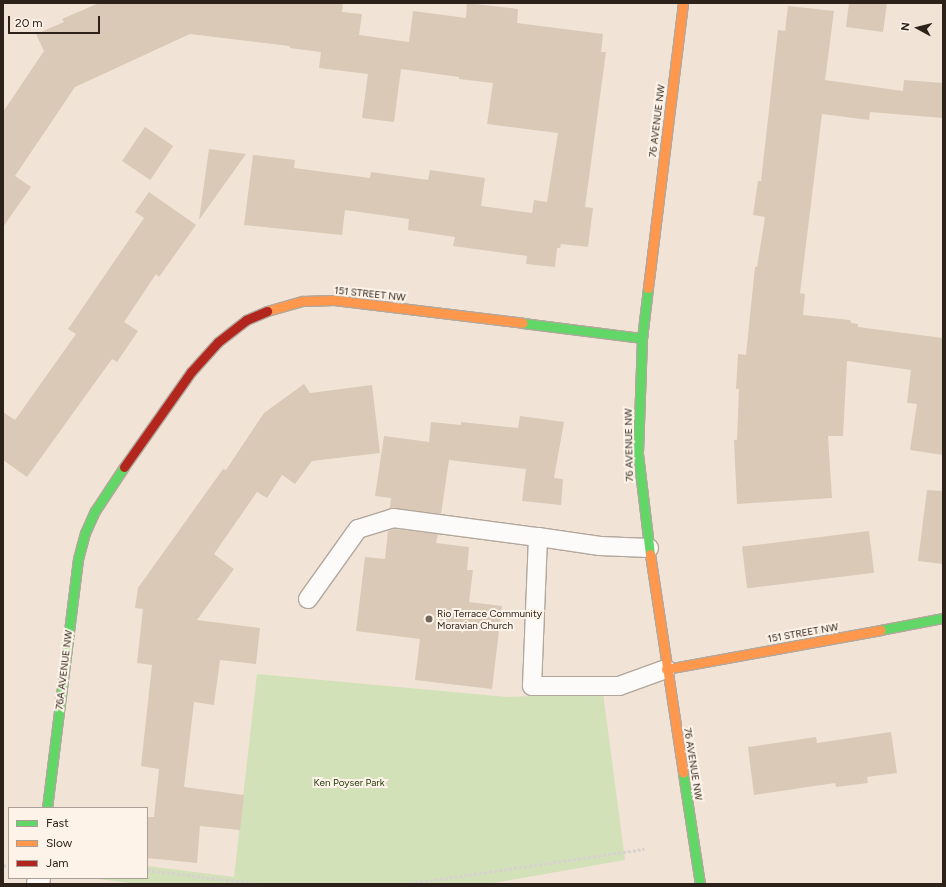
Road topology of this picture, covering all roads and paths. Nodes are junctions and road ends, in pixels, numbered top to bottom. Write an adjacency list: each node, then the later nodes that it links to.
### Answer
1 (683, 3): 2 (street, 76 AVENUE NW)
2 (642, 338): 3 (street, 151 STREET NW); 5 (street, 76 AVENUE NW)
3 (85, 533): 9 (street, 76A AVENUE NW)
4 (538, 537): 5 (lane); 6 (lane); 8 (lane)
5 (649, 548): 8 (street, 76 AVENUE NW)
6 (308, 599)
7 (943, 618): 8 (street, 151 STREET NW)
8 (666, 669): 14 (street, 76 AVENUE NW)
9 (47, 807)
10 (644, 849): 13 (path)
11 (148, 870): 12 (path)
12 (261, 884)
13 (405, 884)
14 (700, 884)

